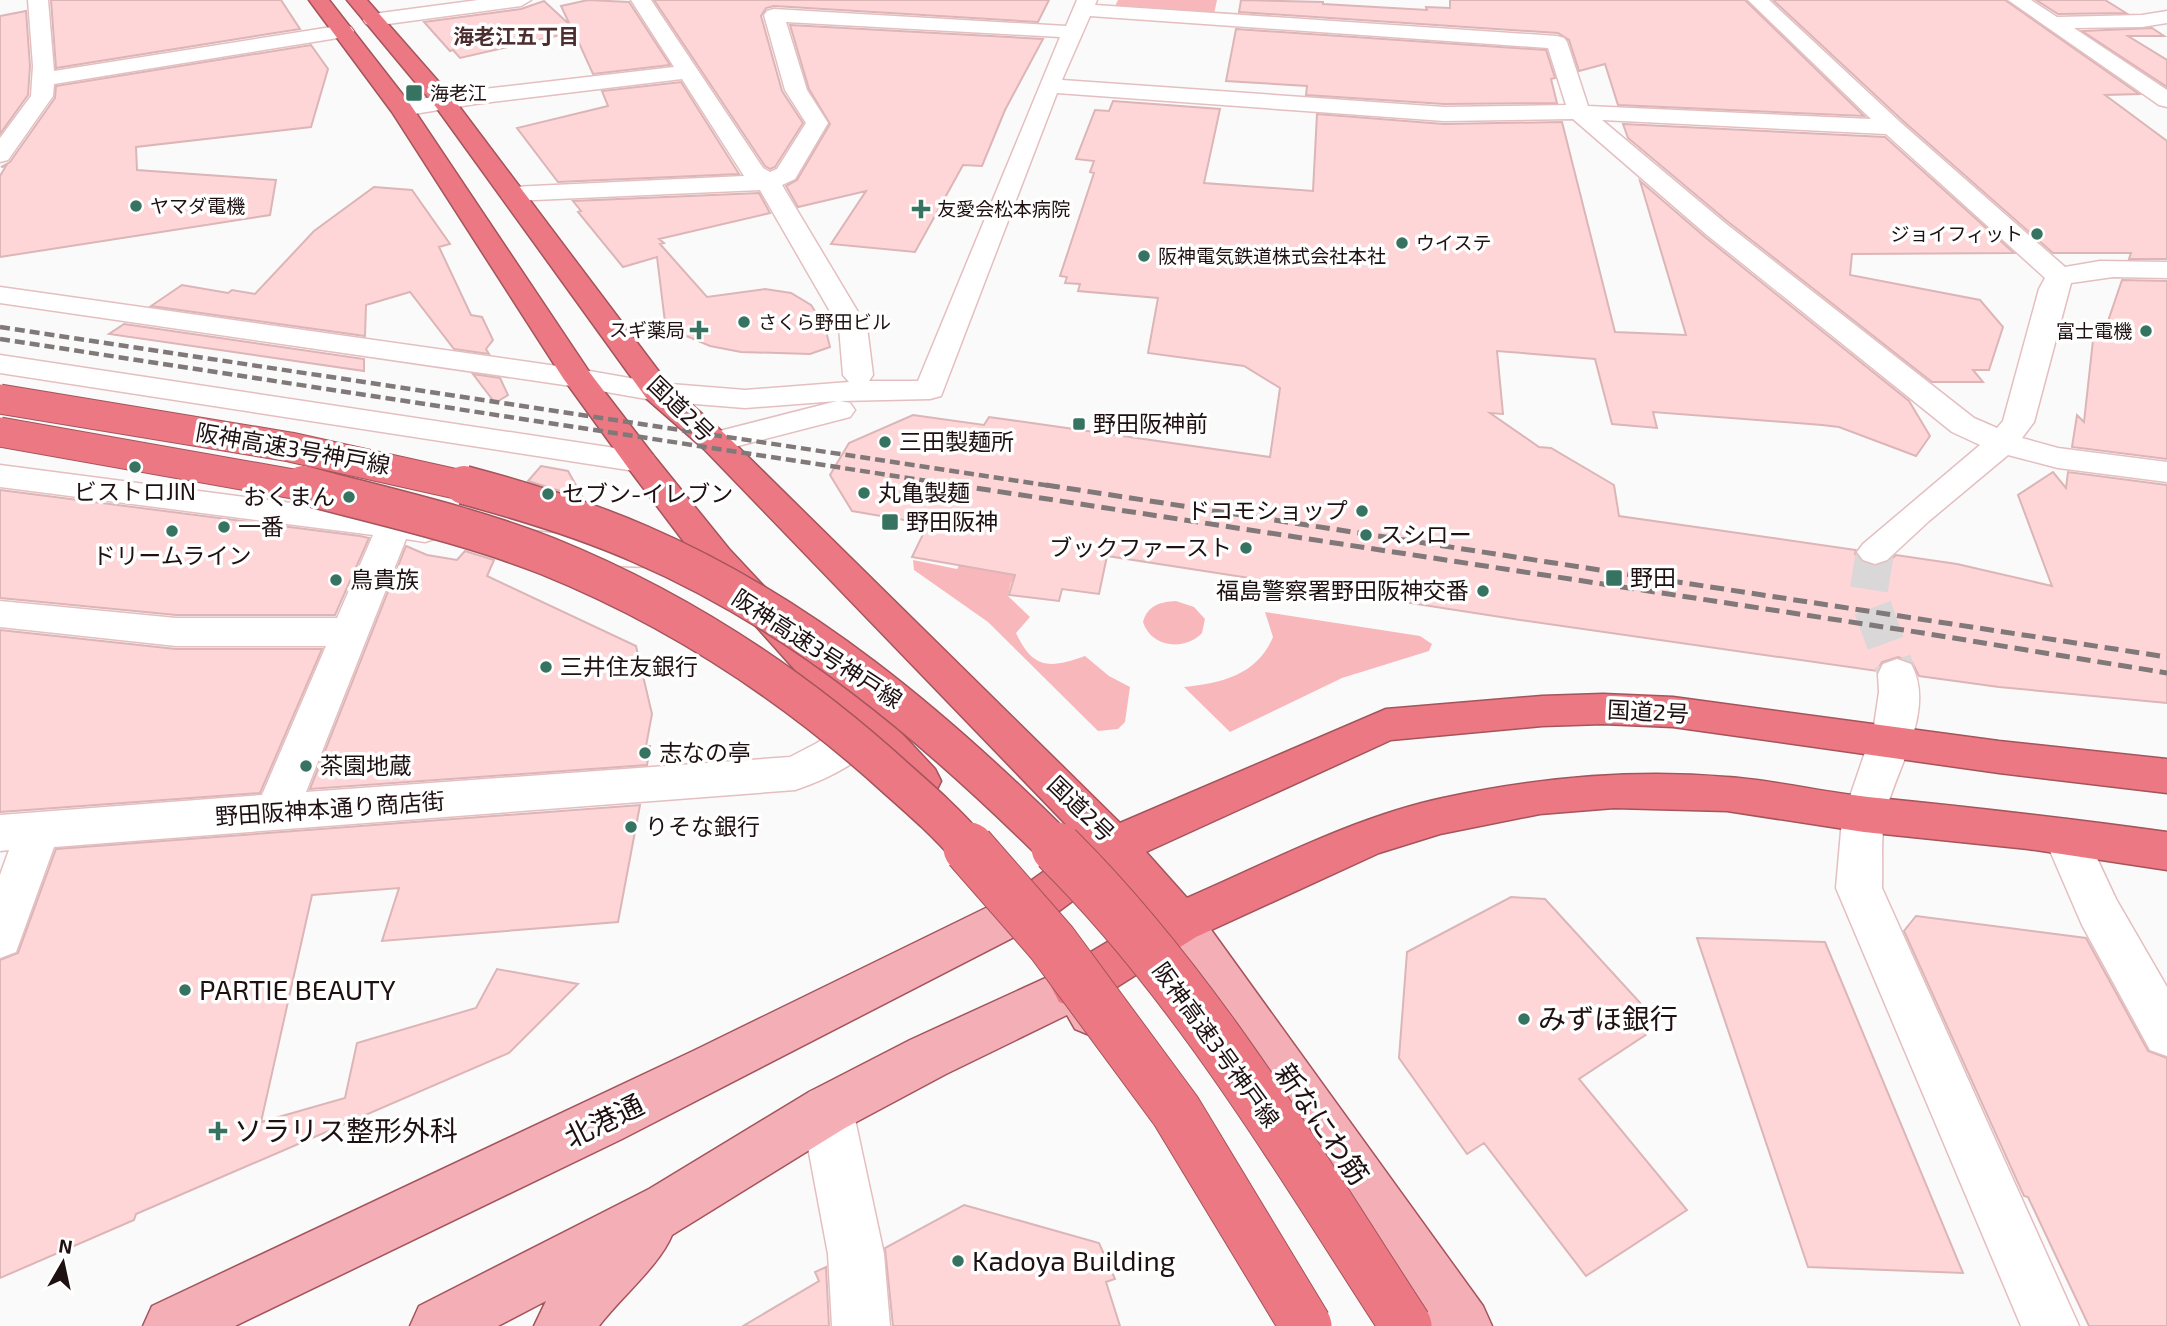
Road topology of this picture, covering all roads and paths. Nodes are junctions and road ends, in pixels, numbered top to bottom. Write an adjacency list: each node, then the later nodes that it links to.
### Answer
1 (38, 0): 14 (street)
2 (319, 0): 12 (highway)
3 (357, 0): 10 (highway, 国道2号)
4 (521, 0): 10 (street)
5 (641, 0): 13 (street)
6 (1758, 0): 20 (street)
7 (2018, 0): 11 (street)
8 (1081, 14): 15 (street); 19 (street); 22 (street)
9 (2167, 17): 11 (street)
10 (373, 20): 17 (highway, 国道2号)
11 (2052, 23): 16 (street)
12 (344, 31): 14 (street); 18 (highway)
13 (689, 72): 17 (street); 22 (street)
14 (44, 79): 21 (street)
15 (1049, 86): 19 (street); 29 (street)
16 (2167, 100)
17 (444, 102): 18 (street); 23 (highway, 国道2号)
18 (402, 110): 28 (highway)
19 (1578, 112): 20 (street); 34 (street)
20 (1892, 127): 25 (street)
21 (0, 155)
22 (768, 182): 23 (street); 29 (street)
23 (512, 194): 30 (highway, 国道2号)
24 (2167, 270): 25 (street)
25 (2060, 277): 34 (street)
26 (0, 295): 28 (street)
27 (0, 364): 35 (street)
28 (578, 378): 30 (street); 35 (highway)
29 (860, 383): 30 (street); 33 (street)
30 (658, 392): 33 (highway, 国道2号)
31 (0, 399): 66 (highway, 阪神高速3号神戸線, bridge)
32 (0, 432): 65 (highway, 阪神高速3号神戸線, bridge)
33 (715, 442): 51 (highway, 国道2号)
34 (2002, 443): 36 (street); 39 (street)
35 (641, 462): 40 (highway)
36 (2167, 472)
37 (0, 476): 38 (street)
38 (394, 526): 40 (street); 42 (street)
39 (1875, 552)
40 (716, 558): 44 (highway)
41 (0, 614): 42 (street)
42 (349, 632): 47 (street)
43 (1897, 674): 45 (street)
44 (869, 726): 47 (street, 野田阪神本通り商店街); 53 (highway)
45 (1891, 740): 46 (highway, 国道2号); 48 (street); 51 (highway, 国道2号)
46 (2167, 776)
47 (276, 813): 49 (street, 野田阪神本通り商店街)
48 (1864, 814): 50 (highway); 54 (highway); 68 (street)
49 (19, 832): 55 (street)
50 (2066, 836): 52 (highway); 57 (street)
51 (1114, 846): 53 (highway); 54 (highway)
52 (2167, 850)
53 (1031, 906): 56 (highway); 60 (main road, 北港通)
54 (1180, 923): 56 (highway); 67 (main road, 新なにわ筋)
55 (0, 937)
56 (1076, 986): 58 (main road); 64 (main road)
57 (2167, 1033)
58 (827, 1110): 59 (main road); 63 (street)
59 (668, 1208): 61 (main road); 62 (main road)
60 (172, 1326)
61 (439, 1326)
62 (563, 1326)
63 (861, 1326)
64 (1281, 1326)
65 (1306, 1326)
66 (1406, 1326)
67 (1463, 1326)
68 (2050, 1326)

